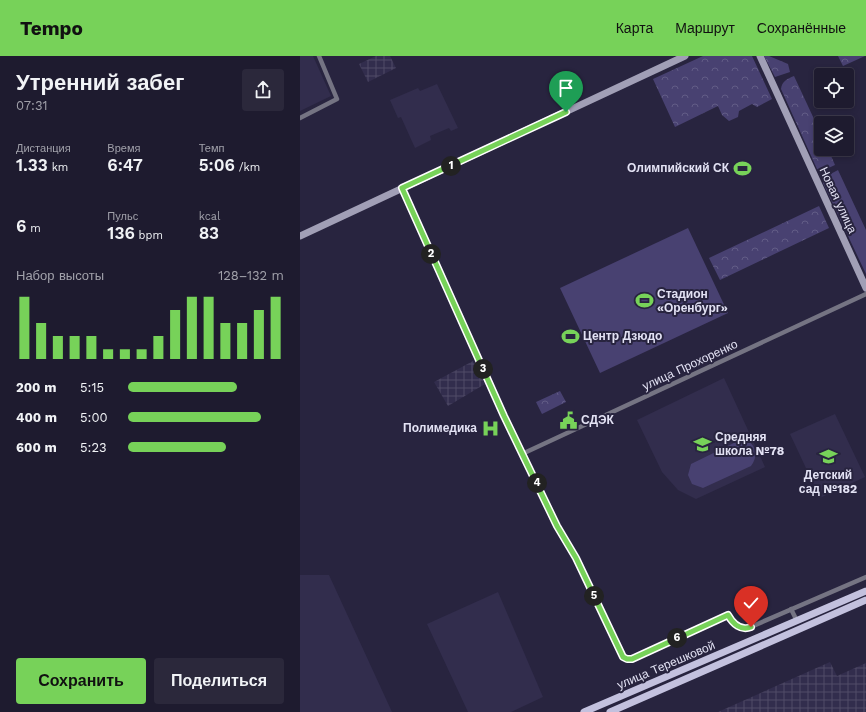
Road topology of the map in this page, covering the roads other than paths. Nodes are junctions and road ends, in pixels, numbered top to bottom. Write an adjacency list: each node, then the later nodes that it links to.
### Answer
1 (319, 56): 4 (street)
2 (685, 56): 5 (main road)
3 (760, 56): 7 (main road, Новая улица)
4 (300, 118)
5 (402, 188): 6 (main road); 9 (street)
6 (300, 236)
7 (866, 288)
8 (866, 294): 9 (street, улица Прохоренко)
9 (522, 454): 15 (street)
10 (866, 577): 15 (street)
11 (866, 591): 12 (main road, улица Терешковой)
12 (853, 596): 14 (main road); 16 (main road, улица Терешковой)
13 (866, 600): 14 (main road, улица Терешковой)
14 (856, 604): 18 (main road, улица Терешковой)
15 (791, 609): 16 (street)
16 (797, 621): 17 (main road, улица Терешковой)
17 (585, 712)
18 (610, 712)

